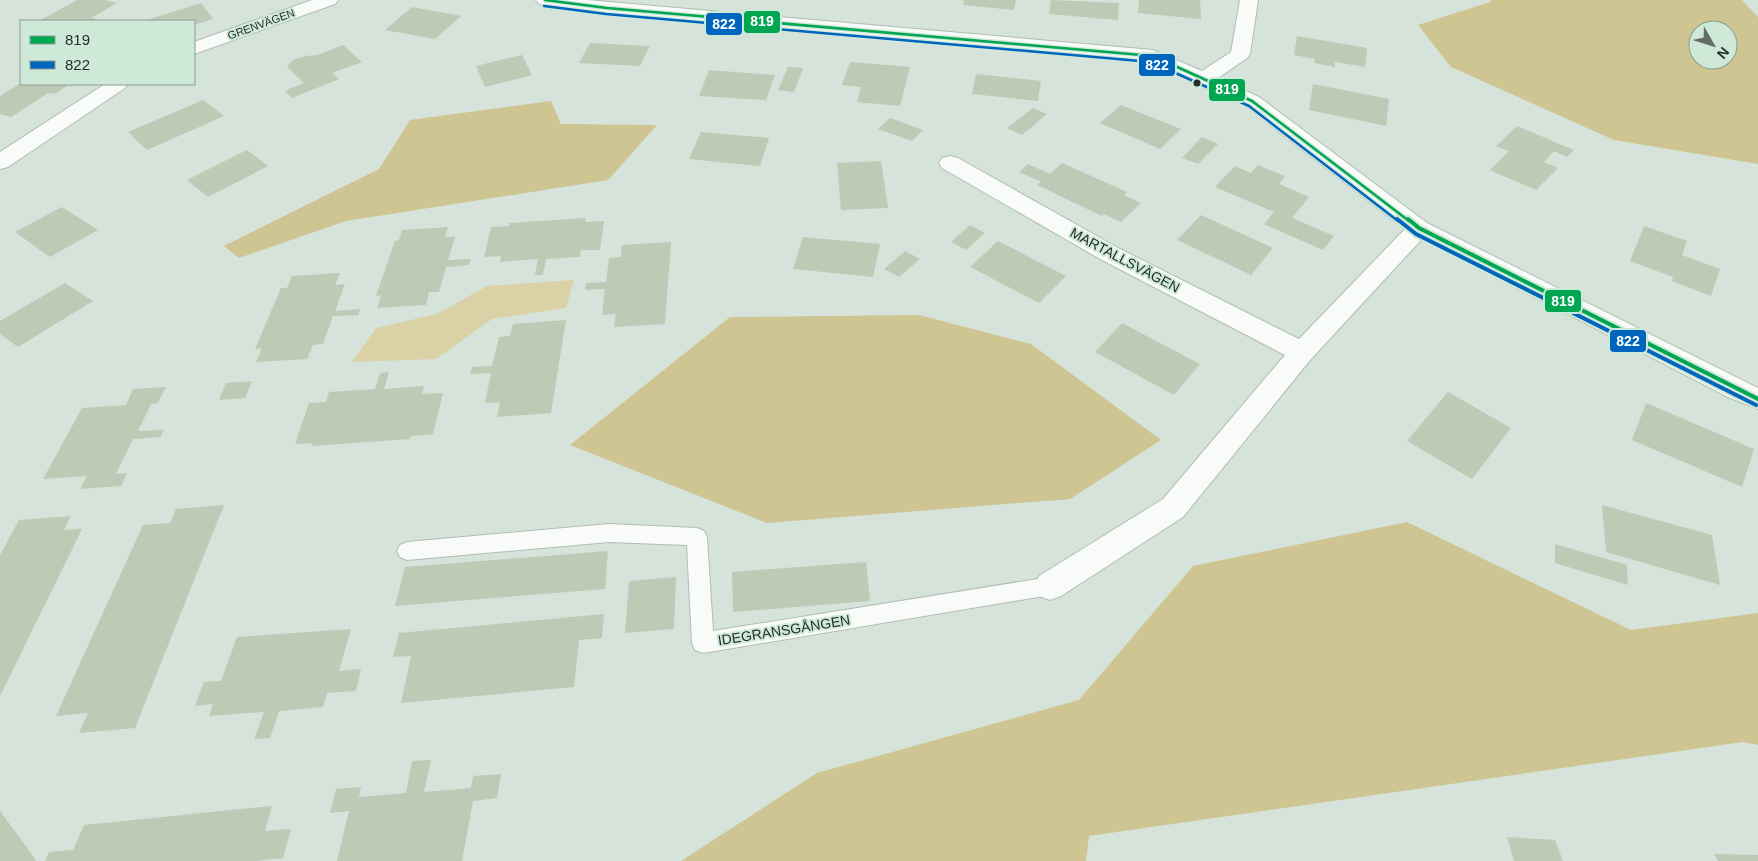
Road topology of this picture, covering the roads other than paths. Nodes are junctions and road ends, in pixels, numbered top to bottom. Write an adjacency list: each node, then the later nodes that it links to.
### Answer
1 (329, 0): 4 (street, GRENVÄGEN)
2 (545, 0): 5 (street)
3 (1249, 0): 5 (street)
4 (195, 48)
5 (1204, 79): 9 (street)
6 (116, 85): 7 (street)
7 (0, 162)
8 (950, 163): 10 (street, MARTALLSVÄGEN)
9 (1419, 228): 10 (street); 11 (street)
10 (1302, 352): 13 (street)
11 (1758, 399)
12 (407, 551): 13 (lane, IDEGRANSGÅNGEN)
13 (1050, 586)

